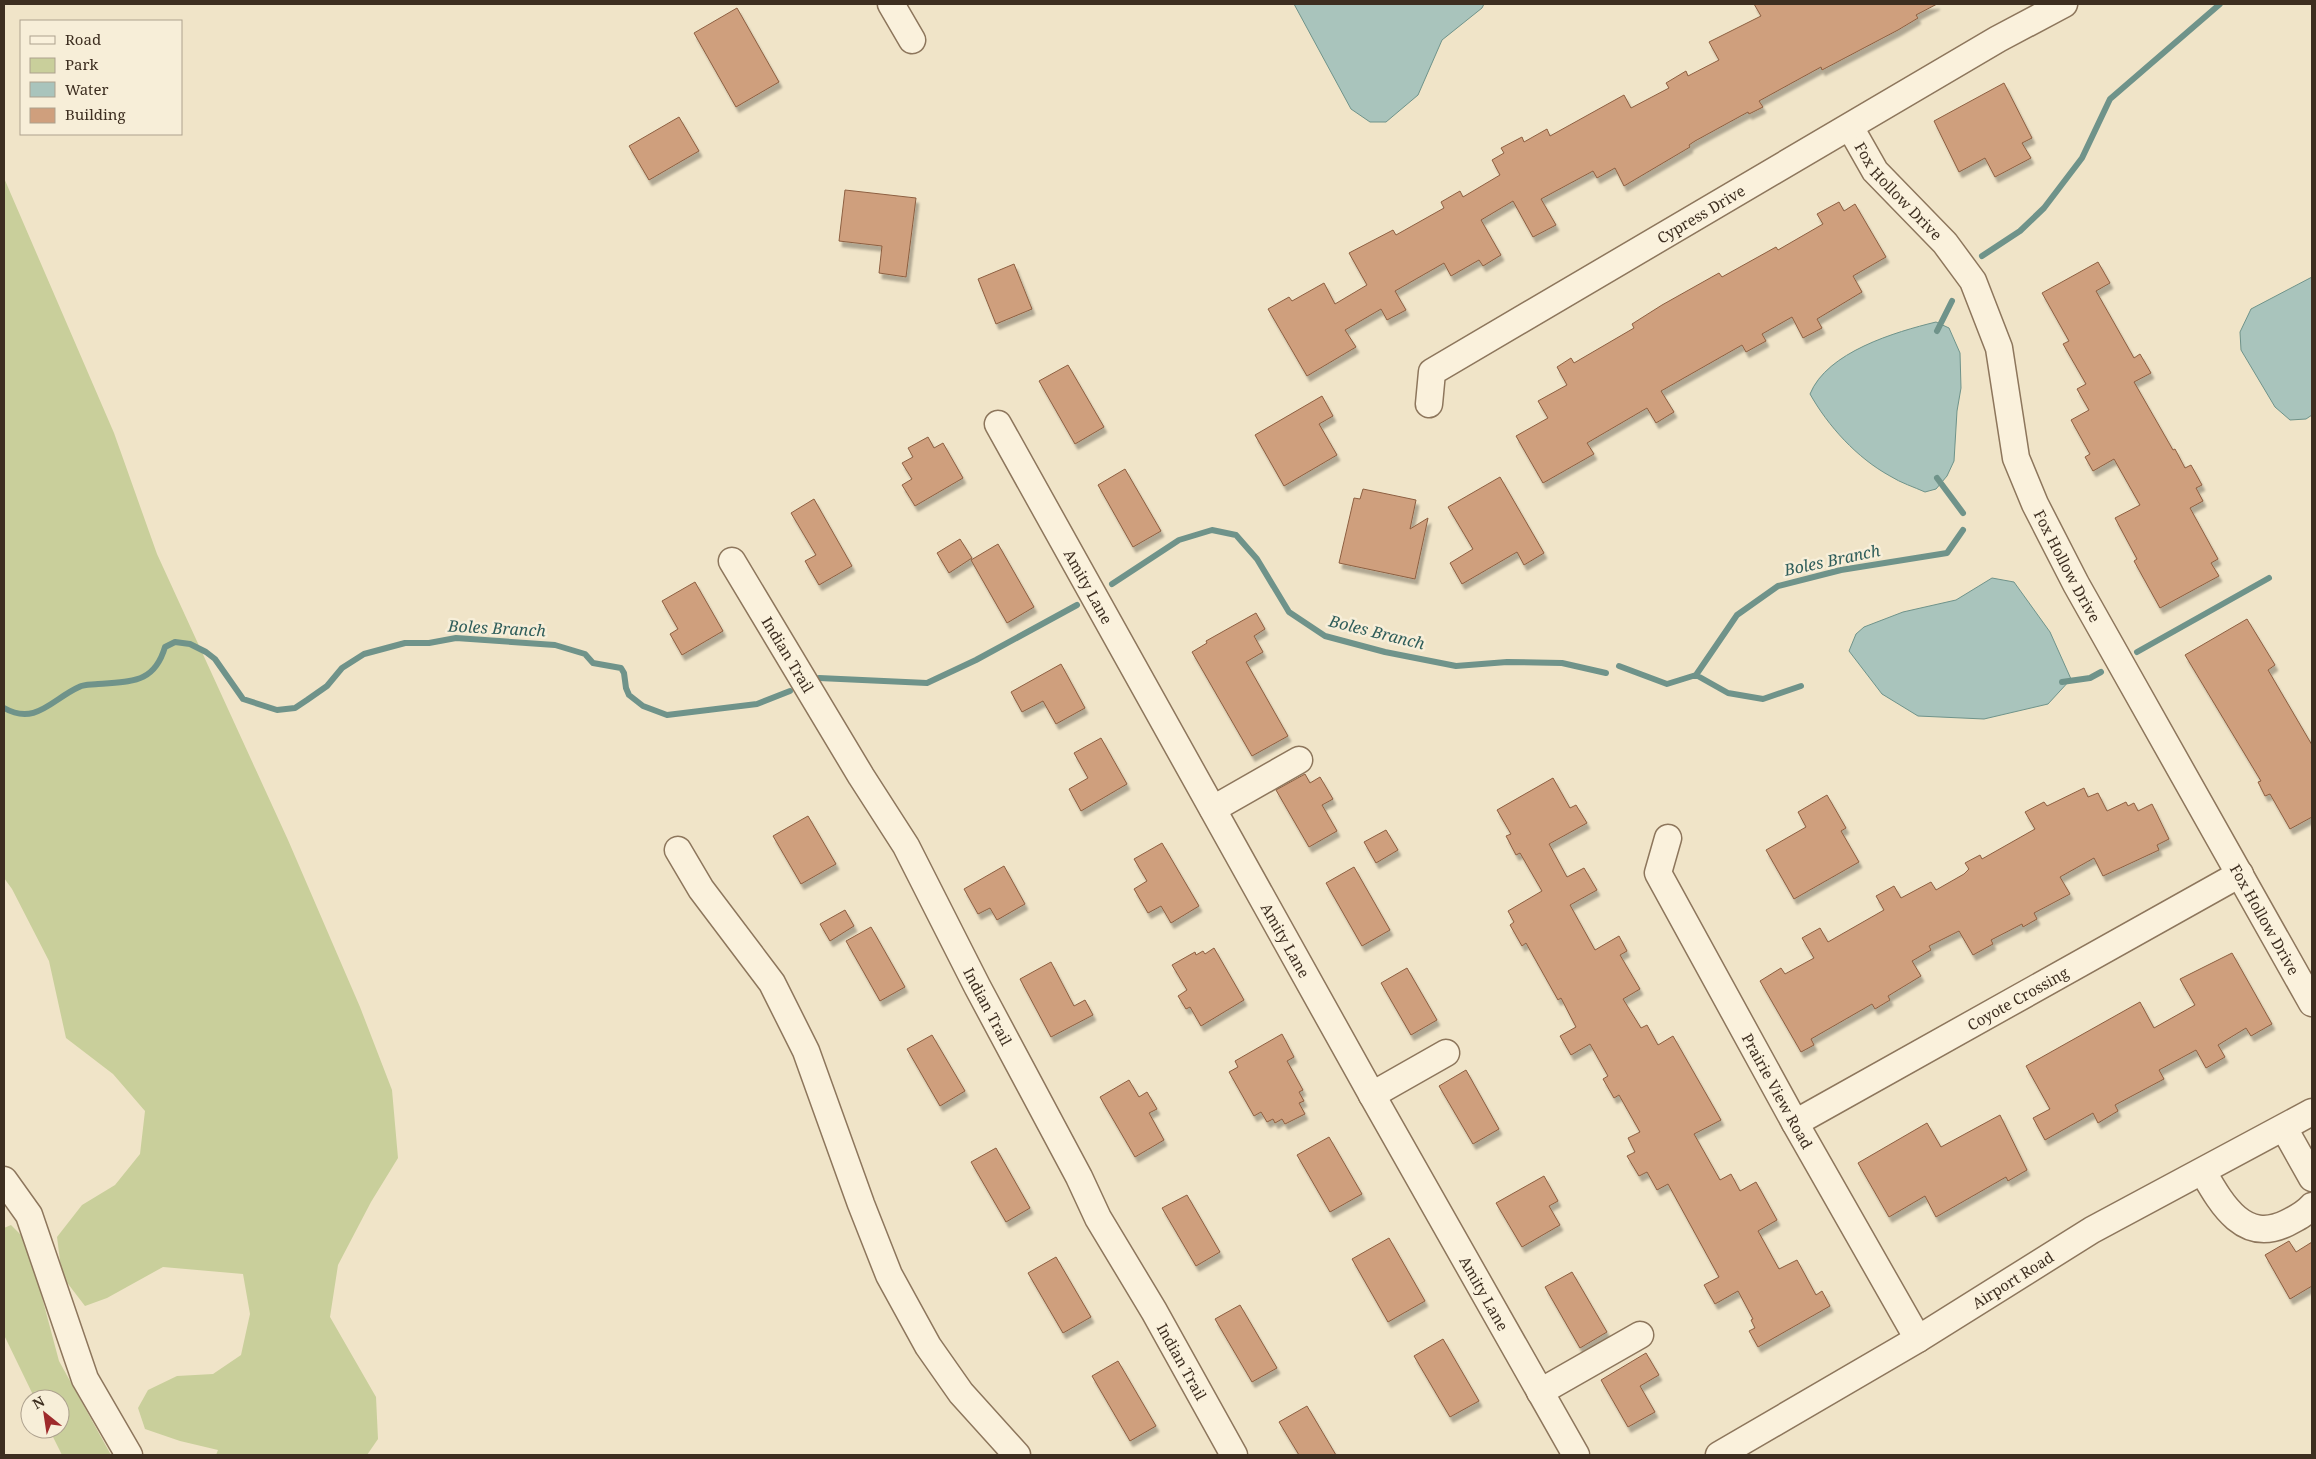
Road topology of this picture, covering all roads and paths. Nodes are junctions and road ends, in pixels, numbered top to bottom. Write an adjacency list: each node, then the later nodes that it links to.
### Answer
1 (891, 4): 3 (street)
2 (2064, 4): 4 (street, Cypress Drive)
3 (912, 40)
4 (1850, 127): 5 (street, Cypress Drive); 12 (street, Fox Hollow Drive)
5 (1429, 404)
6 (998, 424): 9 (street, Amity Lane)
7 (732, 561): 28 (street, Indian Trail)
8 (1299, 760): 9 (street)
9 (1213, 809): 15 (street, Amity Lane)
10 (1668, 838): 17 (street, Prairie View Road)
11 (678, 850): 27 (street)
12 (2240, 874): 13 (street, Fox Hollow Drive); 17 (street, Coyote Crossing)
13 (2312, 1003)
14 (1446, 1053): 15 (street)
15 (1372, 1095): 25 (street, Amity Lane)
16 (2312, 1112): 18 (street, Airport Road)
17 (1795, 1123): 24 (street, Prairie View Road)
18 (2284, 1128): 19 (street, Airport Road); 20 (street)
19 (2203, 1172): 22 (street); 24 (street, Airport Road)
20 (2312, 1178)
21 (4, 1180): 26 (street)
22 (2312, 1206)
23 (1640, 1335): 25 (street)
24 (1918, 1339): 30 (street, Airport Road)
25 (1540, 1392): 29 (street, Amity Lane)
26 (129, 1455)
27 (1017, 1455)
28 (1234, 1455)
29 (1576, 1455)
30 (1720, 1455)

